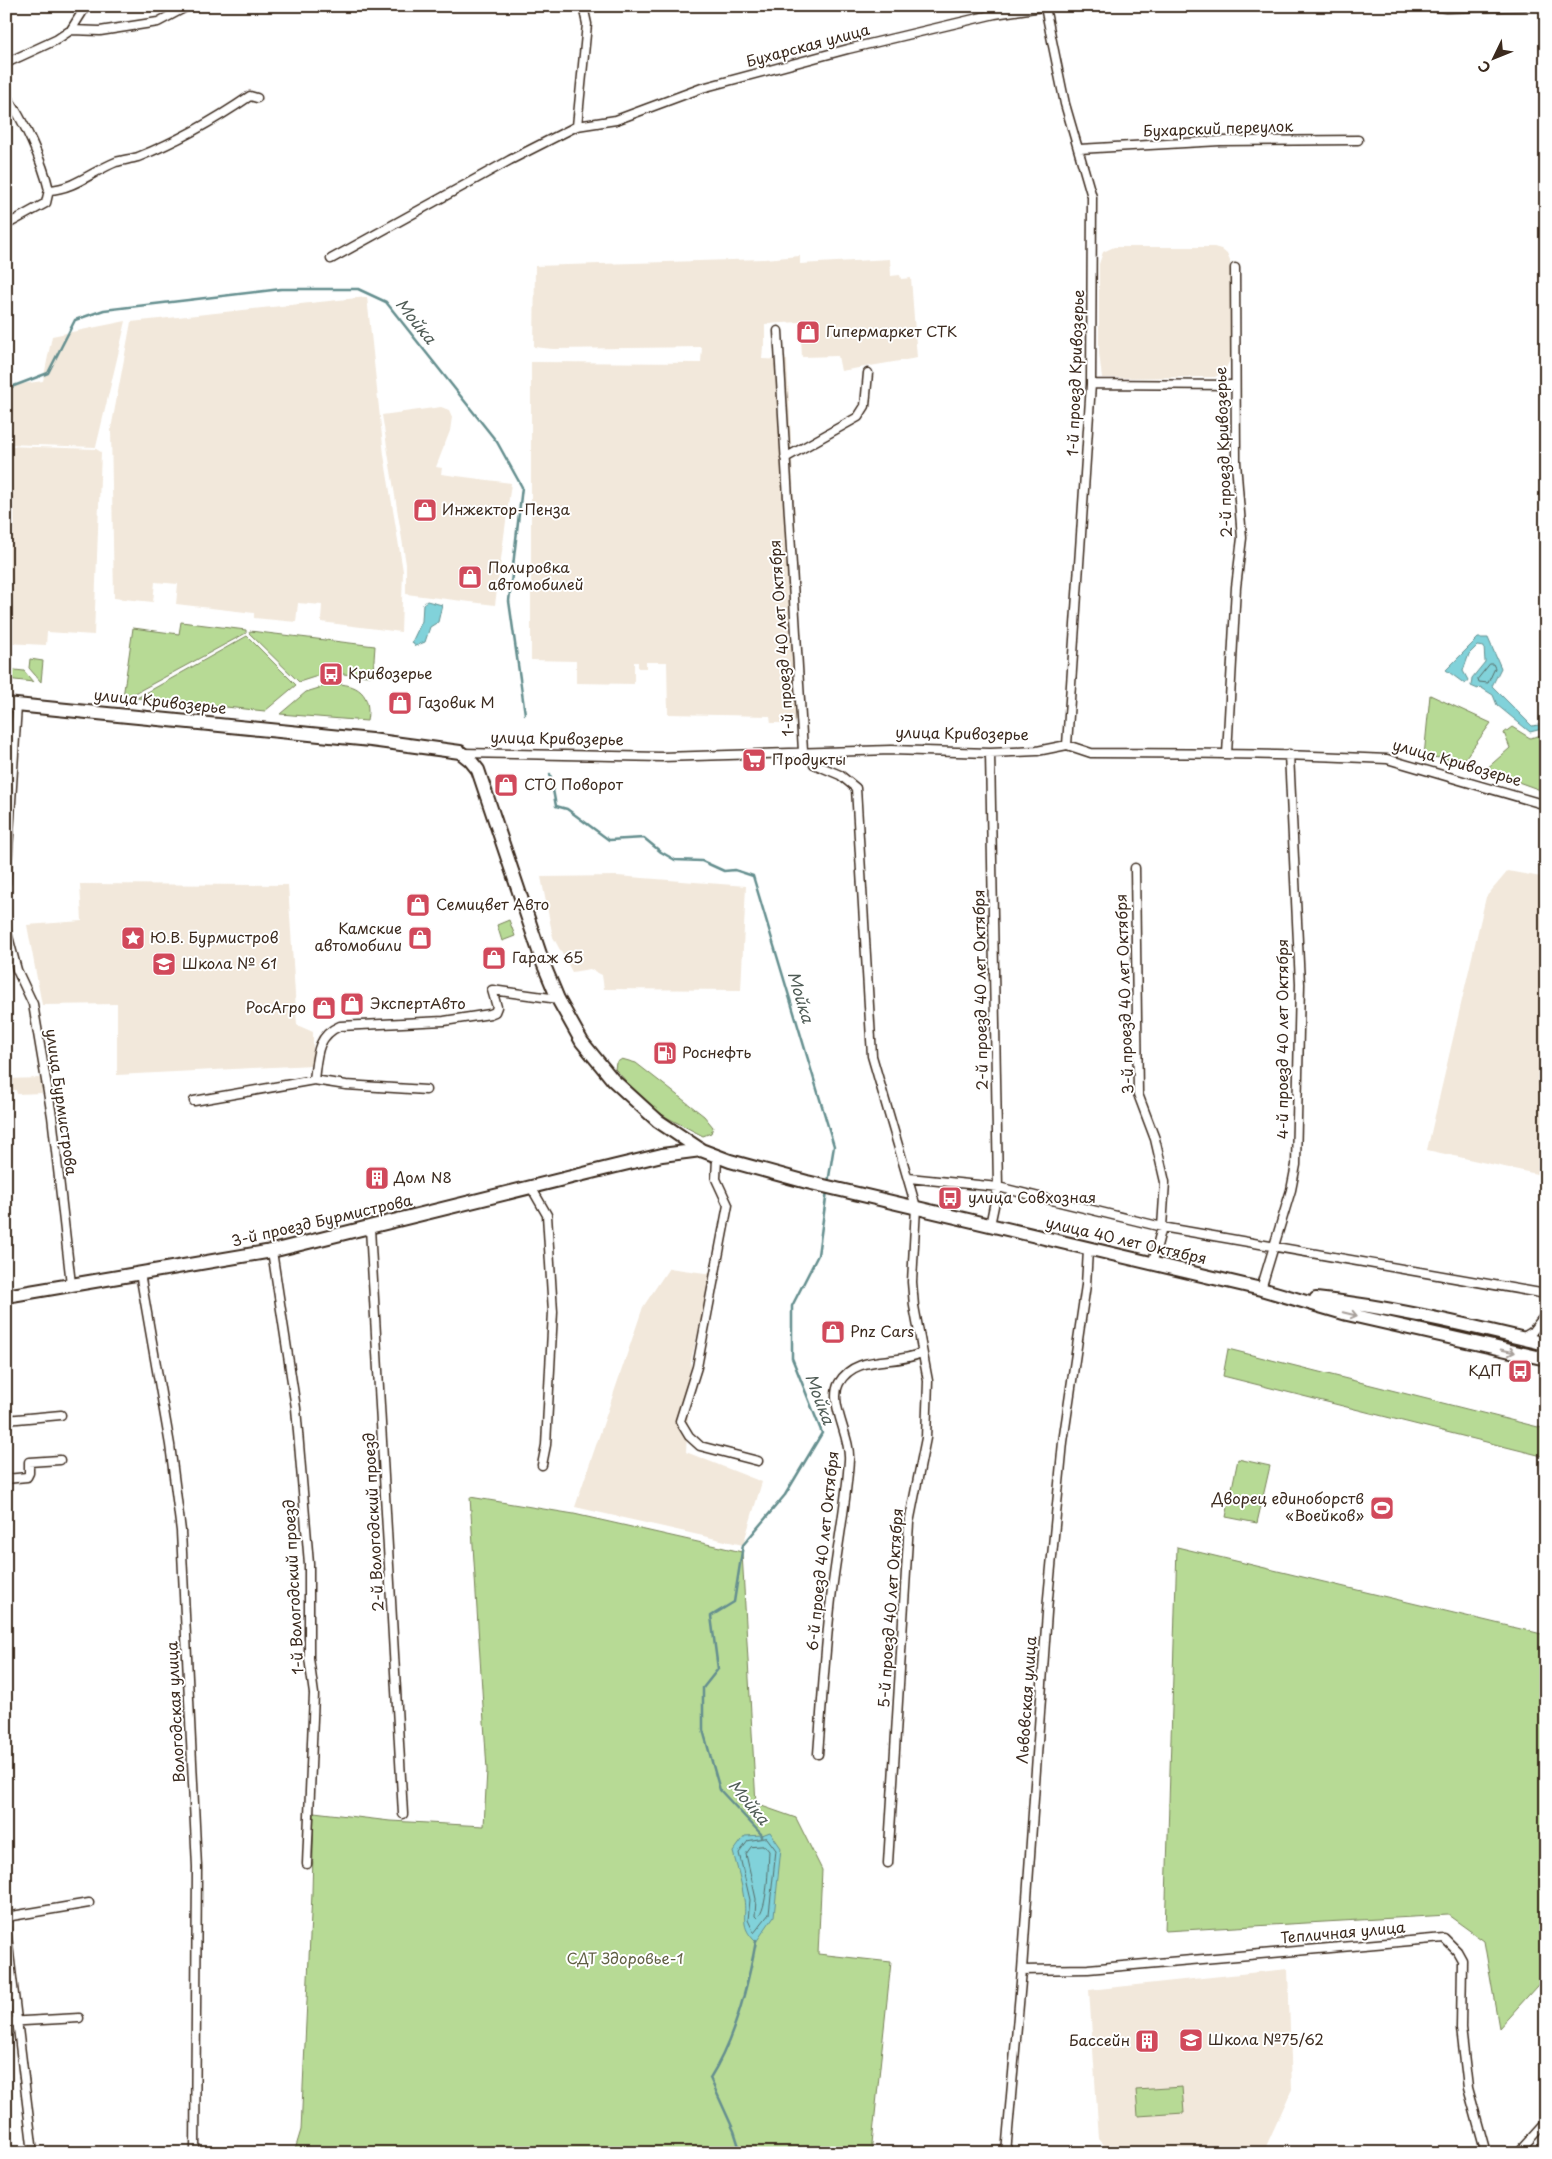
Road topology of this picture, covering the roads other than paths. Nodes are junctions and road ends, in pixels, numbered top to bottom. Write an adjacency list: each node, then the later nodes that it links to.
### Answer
1 (86, 6): 8 (street)
2 (188, 6): 8 (street)
3 (583, 6): 12 (street)
4 (1049, 6): 7 (street, Бухарская улица)
5 (1428, 6): 6 (street)
6 (1524, 6)
7 (1045, 7): 12 (street, Бухарская улица); 14 (street, 1-й проезд Кривозерье)
8 (71, 30): 9 (street)
9 (6, 63)
10 (6, 96): 15 (street)
11 (257, 98): 15 (street)
12 (577, 126): 17 (street, Бухарская улица)
13 (1358, 140): 14 (street, Бухарский переулок)
14 (1079, 149): 21 (street, 1-й проезд Кривозерье)
15 (49, 190): 16 (street)
16 (6, 225)
17 (330, 259)
18 (1235, 268): 22 (street, 2-й проезд Кривозерье)
19 (778, 332): 23 (street, 1-й проезд 40 лет Октября)
20 (868, 373): 23 (street)
21 (1091, 384): 22 (street); 25 (street, 1-й проезд Кривозерье)
22 (1235, 386): 29 (street, 2-й проезд Кривозерье)
23 (785, 458): 26 (street, 1-й проезд 40 лет Октября)
24 (11, 705): 27 (main road, улица Кривозерье); 33 (street)
25 (1067, 746): 28 (street, улица Кривозерье); 29 (street, улица Кривозерье)
26 (803, 751): 27 (street, улица Кривозерье); 28 (street, улица Кривозерье); 41 (street, 1-й проезд 40 лет Октября)
27 (460, 752): 35 (main road)
28 (990, 753): 43 (street, 2-й проезд 40 лет Октября)
29 (1227, 754): 30 (street, улица Кривозерье)
30 (1289, 754): 31 (street, улица Кривозерье); 48 (street, 4-й проезд 40 лет Октября)
31 (1546, 805)
32 (1135, 868): 46 (street, 3-й проезд 40 лет Октября)
33 (6, 883)
34 (6, 929): 53 (street, улица Бурмистрова)
35 (558, 999): 36 (street); 39 (main road)
36 (314, 1080): 37 (street); 38 (street)
37 (426, 1090)
38 (194, 1101)
39 (700, 1150): 40 (main road, улица 40 лет Октября); 42 (main road, 3-й проезд Бурмистрова)
40 (717, 1158): 44 (main road, улица 40 лет Октября); 66 (street)
41 (909, 1178): 43 (street); 44 (street, 5-й проезд 40 лет Октября)
42 (531, 1187): 47 (main road, 3-й проезд Бурмистрова); 67 (street)
43 (998, 1187): 45 (street, 2-й проезд 40 лет Октября); 46 (street)
44 (916, 1207): 45 (main road, улица 40 лет Октября); 61 (street, 5-й проезд 40 лет Октября)
45 (990, 1225): 49 (main road, улица 40 лет Октября)
46 (1162, 1227): 48 (street); 51 (street, 3-й проезд 40 лет Октября)
47 (370, 1228): 50 (main road, 3-й проезд Бурмистрова); 70 (street, 2-й Вологодский проезд)
48 (1274, 1247): 54 (street, 4-й проезд 40 лет Октября); 55 (street)
49 (1088, 1250): 51 (main road, улица 40 лет Октября); 76 (street, Львовская улица)
50 (272, 1251): 52 (main road, 3-й проезд Бурмистрова); 71 (street, 1-й Вологодский проезд)
51 (1152, 1265): 54 (main road, улица 40 лет Октября)
52 (140, 1273): 53 (main road, 3-й проезд Бурмистрова); 82 (street, Вологодская улица)
53 (71, 1284): 57 (main road, 3-й проезд Бурмистрова)
54 (1261, 1289): 56 (main road, улица 40 лет Октября)
55 (1546, 1294)
56 (1286, 1295): 59 (main road); 62 (main road, улица 40 лет Октября, one-way to 62)
57 (6, 1296)
58 (1546, 1314): 59 (street)
59 (1522, 1338): 60 (main road)
60 (1545, 1340): 62 (street)
61 (921, 1353): 69 (street, 6-й проезд 40 лет Октября); 72 (street, 5-й проезд 40 лет Октября)
62 (1544, 1358)
63 (61, 1415): 64 (street)
64 (6, 1420)
65 (60, 1460): 68 (street)
66 (758, 1461)
67 (542, 1464)
68 (6, 1479)
69 (818, 1754)
70 (403, 1814)
71 (307, 1864)
72 (888, 1864)
73 (89, 1903): 74 (street)
74 (6, 1917)
75 (6, 1928): 78 (street)
76 (1022, 1970): 83 (street, Львовская улица); 84 (street, Тепличная улица)
77 (79, 2018): 78 (street)
78 (17, 2020): 79 (street); 81 (street)
79 (6, 2022)
80 (1546, 2122): 85 (street)
81 (33, 2153)
82 (196, 2153)
83 (1006, 2153)
84 (1486, 2153)
85 (1518, 2153)

